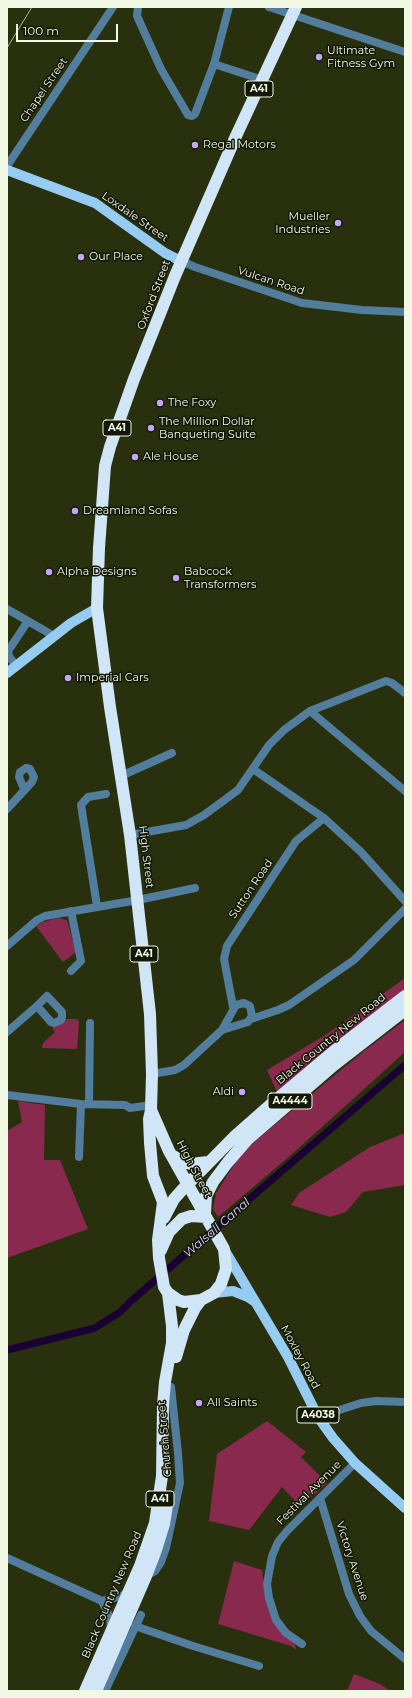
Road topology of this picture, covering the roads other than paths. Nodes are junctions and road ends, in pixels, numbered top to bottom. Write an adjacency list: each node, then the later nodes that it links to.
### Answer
1 (113, 7): 9 (street, Chapel Street)
2 (138, 7): 7 (street)
3 (229, 7): 7 (street)
4 (269, 7): 5 (street)
5 (294, 11): 6 (street); 8 (highway, Oxford Street / A41)
6 (405, 52)
7 (214, 64): 8 (street)
8 (263, 80): 11 (highway, Oxford Street / A41)
9 (7, 166)
10 (7, 170): 11 (main road, Loxdale Street)
11 (181, 261): 12 (street, Vulcan Road); 13 (highway, Oxford Street / A41)
12 (405, 312)
13 (97, 608): 16 (main road); 23 (highway, High Street / A41)
14 (7, 609): 15 (street)
15 (28, 621): 16 (street); 17 (street)
16 (54, 636): 17 (main road)
17 (16, 666): 18 (main road)
18 (7, 673)
19 (405, 693): 20 (street)
20 (310, 711): 22 (street); 25 (street)
21 (172, 753): 23 (street)
22 (253, 769): 28 (street); 29 (street)
23 (121, 776): 29 (highway, High Street / A41)
24 (24, 789): 27 (street)
25 (405, 791)
26 (106, 794): 33 (street)
27 (7, 809)
28 (324, 818): 32 (street); 38 (street, Sutton Road)
29 (130, 835): 31 (highway, High Street / A41)
30 (195, 888): 31 (street)
31 (138, 900): 33 (street); 50 (highway, High Street / A41)
32 (405, 901)
33 (97, 906): 35 (street)
34 (405, 909): 44 (street)
35 (71, 911): 36 (street); 37 (street)
36 (7, 946)
37 (71, 971)
38 (230, 986): 40 (street, Sutton Road); 42 (street, Sutton Road)
39 (405, 996): 57 (highway, Black Country New Road / A4444)
40 (247, 1005): 42 (street); 44 (street); 45 (street)
41 (37, 1006): 49 (street)
42 (232, 1010): 47 (street); 48 (street)
43 (405, 1010): 59 (highway, Black Country New Road / A4444)
44 (272, 1012): 45 (street)
45 (251, 1019): 47 (street)
46 (90, 1023): 52 (street)
47 (241, 1024): 48 (street)
48 (222, 1030): 50 (street)
49 (7, 1032)
50 (152, 1074): 53 (highway, High Street / A41)
51 (7, 1095): 52 (street)
52 (85, 1104): 53 (street); 55 (street)
53 (151, 1108): 54 (highway, High Street / A41); 56 (highway, High Street / A41)
54 (171, 1153): 56 (highway); 57 (highway); 58 (highway, High Street / A41)
55 (79, 1157)
56 (152, 1159): 60 (highway, High Street / A41)
57 (208, 1162): 58 (highway, Black Country New Road / A4444)
58 (187, 1184): 59 (highway, High Street / A41); 60 (highway, Black Country New Road / A4444)
59 (207, 1219): 61 (highway, A41); 62 (highway)
60 (161, 1224): 62 (highway, A41)
61 (222, 1244): 64 (highway, A41); 66 (main road, Moxley Road / A4038)
62 (160, 1262): 63 (highway, A41)
63 (166, 1290): 65 (highway, A41); 73 (highway, Black Country New Road / A41)
64 (214, 1293): 65 (highway, A41); 66 (main road)
65 (201, 1300): 82 (highway, Black Country New Road / A41)
66 (256, 1303): 68 (main road, Moxley Road / A4038)
67 (405, 1402): 68 (street)
68 (318, 1417): 69 (main road, Moxley Road / A4038)
69 (355, 1463): 70 (street, Festival Avenue); 71 (main road, Moxley Road / A4038)
70 (320, 1498): 78 (street, Festival Avenue); 79 (street, Victory Avenue)
71 (405, 1508)
72 (7, 1558): 74 (street)
73 (131, 1588): 74 (street); 77 (highway, Black Country New Road / A41)
74 (102, 1602): 77 (street)
75 (141, 1615): 76 (street)
76 (135, 1626): 80 (street); 83 (street)
77 (111, 1632): 81 (highway, Black Country New Road / A41)
78 (302, 1644)
79 (405, 1659)
80 (260, 1666)
81 (85, 1691)
82 (96, 1691)
83 (105, 1691)

